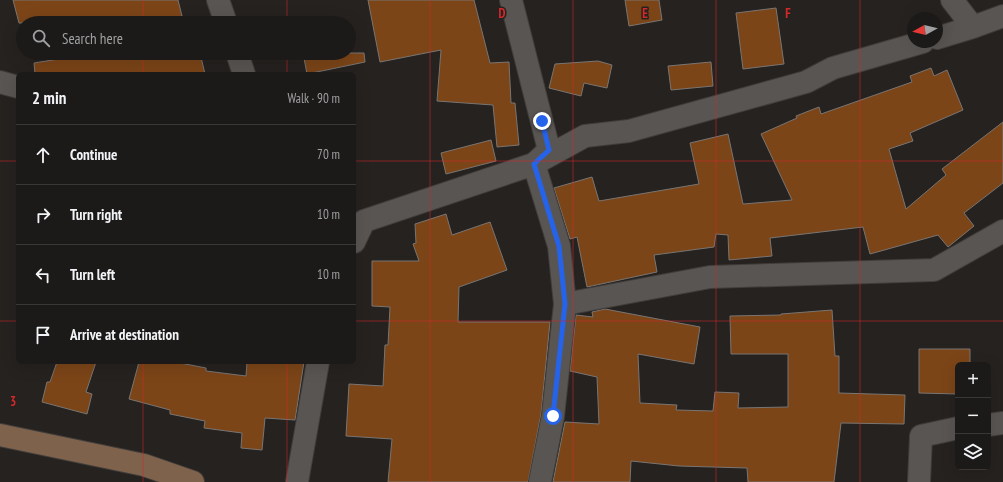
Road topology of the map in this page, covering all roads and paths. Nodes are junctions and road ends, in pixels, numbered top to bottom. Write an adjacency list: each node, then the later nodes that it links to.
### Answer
1 (218, 0): 4 (street)
2 (511, 0): 13 (street)
3 (952, 0): 6 (street)
4 (224, 16)
5 (1003, 16): 6 (street)
6 (973, 27): 7 (street)
7 (943, 36)
8 (907, 47): 13 (street)
9 (239, 60): 10 (street)
10 (243, 72)
11 (0, 82): 12 (street)
12 (16, 86)
13 (534, 164): 14 (street); 17 (street)
14 (359, 220): 16 (street)
15 (1003, 231): 17 (street)
16 (356, 233)
17 (565, 304): 25 (street)
18 (318, 364): 24 (street)
19 (1003, 423): 20 (street)
20 (991, 425)
21 (955, 429): 26 (street)
22 (0, 435): 23 (street)
23 (193, 482)
24 (297, 482)
25 (540, 482)
26 (919, 482)

